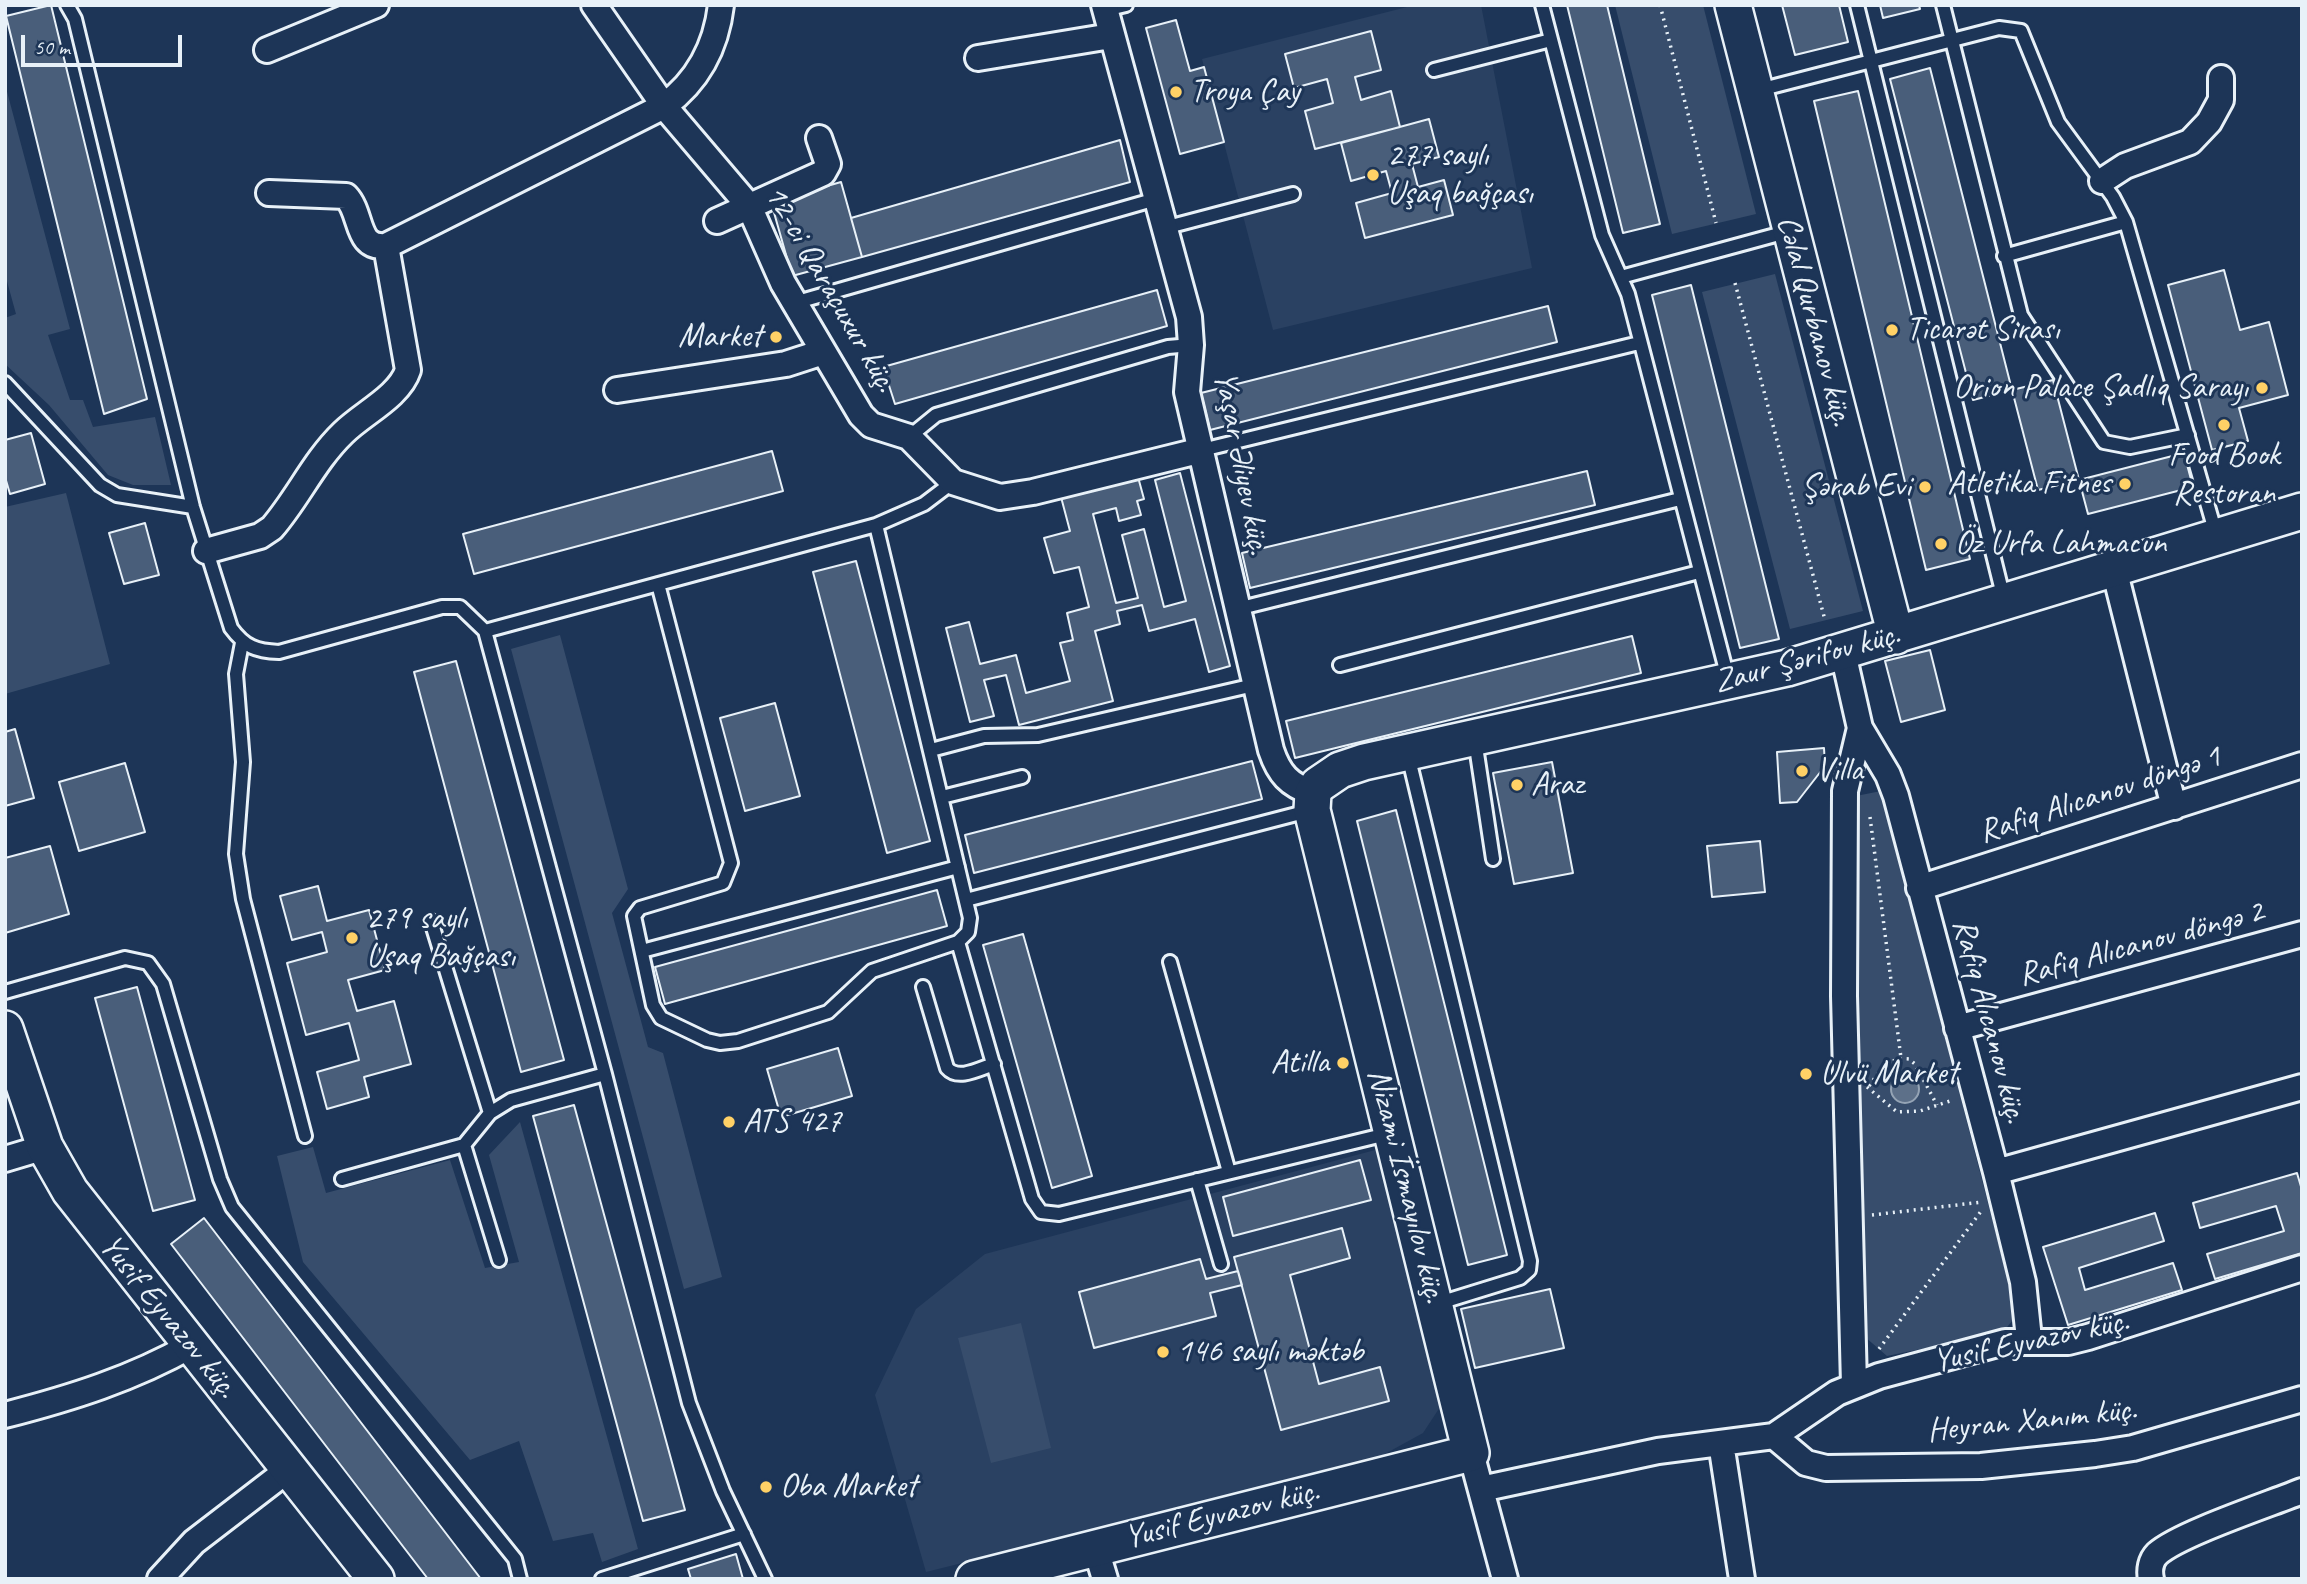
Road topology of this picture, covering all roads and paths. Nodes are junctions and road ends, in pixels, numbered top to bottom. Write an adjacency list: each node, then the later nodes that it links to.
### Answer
1 (67, 5): 47 (lane)
2 (376, 5): 14 (street)
3 (594, 5): 20 (street, 12-ci Qaraçuxur küç.)
4 (721, 5): 20 (street)
5 (1542, 5): 13 (lane)
6 (1660, 5): 29 (path)
7 (1733, 5): 19 (street, Cəlal Qurbanov küç.)
8 (1857, 5): 16 (lane)
9 (1943, 5): 12 (lane)
10 (1112, 7): 11 (street, Yaşar Əliyev küç.)
11 (1111, 36): 15 (street); 25 (street, Yaşar Əliyev küç.)
12 (1952, 39): 16 (lane); 22 (lane); 33 (lane)
13 (1551, 40): 17 (lane); 34 (lane)
14 (267, 50)
15 (978, 58)
16 (1871, 60): 19 (lane); 55 (lane)
17 (1434, 70)
18 (2221, 78): 22 (street)
19 (1755, 91): 31 (street, Cəlal Qurbanov küç.)
20 (664, 106): 26 (street, 12-ci Qaraçuxur küç.); 32 (street)
21 (819, 138): 26 (street)
22 (2102, 181): 28 (lane)
23 (269, 192): 32 (street)
24 (1293, 194): 30 (lane)
25 (1156, 199): 30 (street, Yaşar Əliyev küç.); 36 (lane)
26 (749, 206): 27 (street); 36 (street, 12-ci Qaraçuxur küç.)
27 (717, 221)
28 (2126, 222): 33 (lane); 42 (lane)
29 (1716, 223)
30 (1164, 228): 38 (street, Yaşar Əliyev küç.)
31 (1791, 231): 34 (lane); 59 (street, Cəlal Qurbanov küç.)
32 (386, 246): 51 (street)
33 (2004, 257): 42 (lane)
34 (1620, 277): 37 (lane)
35 (1735, 284): 57 (path)
36 (794, 303): 39 (street, 12-ci Qaraçuxur küç.)
37 (1639, 343): 44 (lane); 46 (lane)
38 (1191, 345): 43 (lane); 44 (street, Yaşar Əliyev küç.)
39 (823, 352): 41 (street); 43 (street, 12-ci Qaraçuxur küç.)
40 (5, 383): 47 (lane)
41 (617, 390)
42 (2188, 435): 50 (lane)
43 (909, 437): 45 (street, 12-ci Qaraçuxur küç.)
44 (1198, 451): 45 (street, 12-ci Qaraçuxur küç.); 56 (street, Yaşar Əliyev küç.)
45 (953, 482): 49 (lane)
46 (1680, 499): 53 (lane); 56 (lane)
47 (193, 507): 51 (lane)
48 (2302, 511): 50 (street, Zaur Şərifov küç.)
49 (876, 525): 54 (lane); 67 (lane)
50 (2217, 536): 52 (street, Zaur Şərifov küç.)
51 (206, 551): 60 (lane)
52 (2114, 569): 55 (street, Zaur Şərifov küç.); 74 (street)
53 (1699, 572): 62 (lane); 63 (lane)
54 (659, 584): 58 (lane); 82 (lane)
55 (2005, 603): 59 (street, Zaur Şərifov küç.)
56 (1237, 609): 64 (street, Yaşar Əliyev küç.)
57 (1825, 620)
58 (485, 631): 60 (lane); 90 (lane)
59 (1896, 636): 61 (street, Zaur Şərifov küç.)
60 (242, 643): 98 (lane)
61 (1843, 653): 63 (street, Zaur Şərifov küç.); 65 (street)
62 (1340, 665)
63 (1729, 682): 66 (street, Zaur Şərifov küç.)
64 (1254, 685): 67 (lane); 72 (street, Yaşar Əliyev küç.)
65 (1860, 728): 77 (street, Rafiq Alıcanov küç.); 114 (street)
66 (1475, 737): 68 (street, Zaur Şərifov küç.); 75 (lane)
67 (931, 750): 71 (lane)
68 (1407, 751): 72 (street, Zaur Şərifov küç.); 110 (lane)
69 (2302, 765): 74 (street, Rafiq Alıcanov döngə 1)
70 (1022, 777): 71 (lane)
71 (942, 797): 76 (lane)
72 (1313, 802): 78 (lane); 97 (street, Nizami İsmayılov küç.)
73 (1868, 807): 88 (path)
74 (2174, 807): 77 (street, Rafiq Alıcanov döngə 1)
75 (1493, 859)
76 (958, 867): 78 (lane); 82 (lane)
77 (1919, 888): 86 (street, Rafiq Alıcanov küç.)
78 (966, 900): 81 (lane)
79 (431, 921): 96 (lane)
80 (2302, 934): 86 (street, Rafiq Alıcanov döngə 2)
81 (958, 942): 82 (lane); 89 (lane)
82 (642, 951)
83 (1170, 962): 102 (lane)
84 (923, 987): 89 (lane)
85 (5, 992): 128 (lane)
86 (1957, 1028): 103 (street, Rafiq Alıcanov küç.)
87 (5, 1029): 100 (street, Yusif Eyvazov küç.)
88 (1901, 1058): 92 (path); 95 (path)
89 (994, 1065): 105 (lane)
90 (605, 1074): 96 (lane); 123 (lane)
91 (1855, 1087): 92 (path)
92 (1869, 1087): 95 (path)
93 (2302, 1087): 103 (street)
94 (1961, 1097): 95 (path)
95 (1937, 1105)
96 (490, 1113): 99 (lane)
97 (1393, 1132): 102 (lane); 110 (street, Nizami İsmayılov küç.)
98 (305, 1136)
99 (464, 1144): 104 (lane); 107 (lane)
100 (45, 1147): 101 (street); 112 (street, Yusif Eyvazov küç.)
101 (5, 1159)
102 (1229, 1172): 105 (lane)
103 (1996, 1172): 111 (street, Rafiq Alıcanov küç.)
104 (342, 1179)
105 (1197, 1180): 108 (lane)
106 (1861, 1217): 113 (path)
107 (499, 1260)
108 (1221, 1264)
109 (2302, 1268): 111 (street, Yusif Eyvazov küç.)
110 (1435, 1305): 119 (street, Nizami İsmayılov küç.)
111 (2029, 1339): 114 (street, Yusif Eyvazov küç.)
112 (191, 1345): 116 (street); 120 (street, Yusif Eyvazov küç.)
113 (1878, 1349)
114 (1854, 1385): 117 (street, Yusif Eyvazov küç.)
115 (2302, 1399): 117 (street, Heyran Xanım küç.)
116 (5, 1415)
117 (1774, 1436): 118 (street, Yusif Eyvazov küç.)
118 (1721, 1443): 121 (street, Yusif Eyvazov küç.); 132 (street)
119 (1471, 1453): 121 (street, Nizami İsmayılov küç.); 124 (street, Yusif Eyvazov küç.)
120 (289, 1469): 126 (street); 127 (street, Yusif Eyvazov küç.)
121 (1481, 1489): 131 (street, Nizami İsmayılov küç.)
122 (2302, 1491): 133 (street)
123 (744, 1534): 125 (lane); 129 (lane)
124 (1100, 1563): 130 (street, Yusif Eyvazov küç.)
125 (611, 1577)
126 (160, 1579)
127 (376, 1579)
128 (520, 1579)
129 (765, 1579)
130 (974, 1579)
131 (1505, 1579)
132 (1742, 1579)
133 (2151, 1579)

